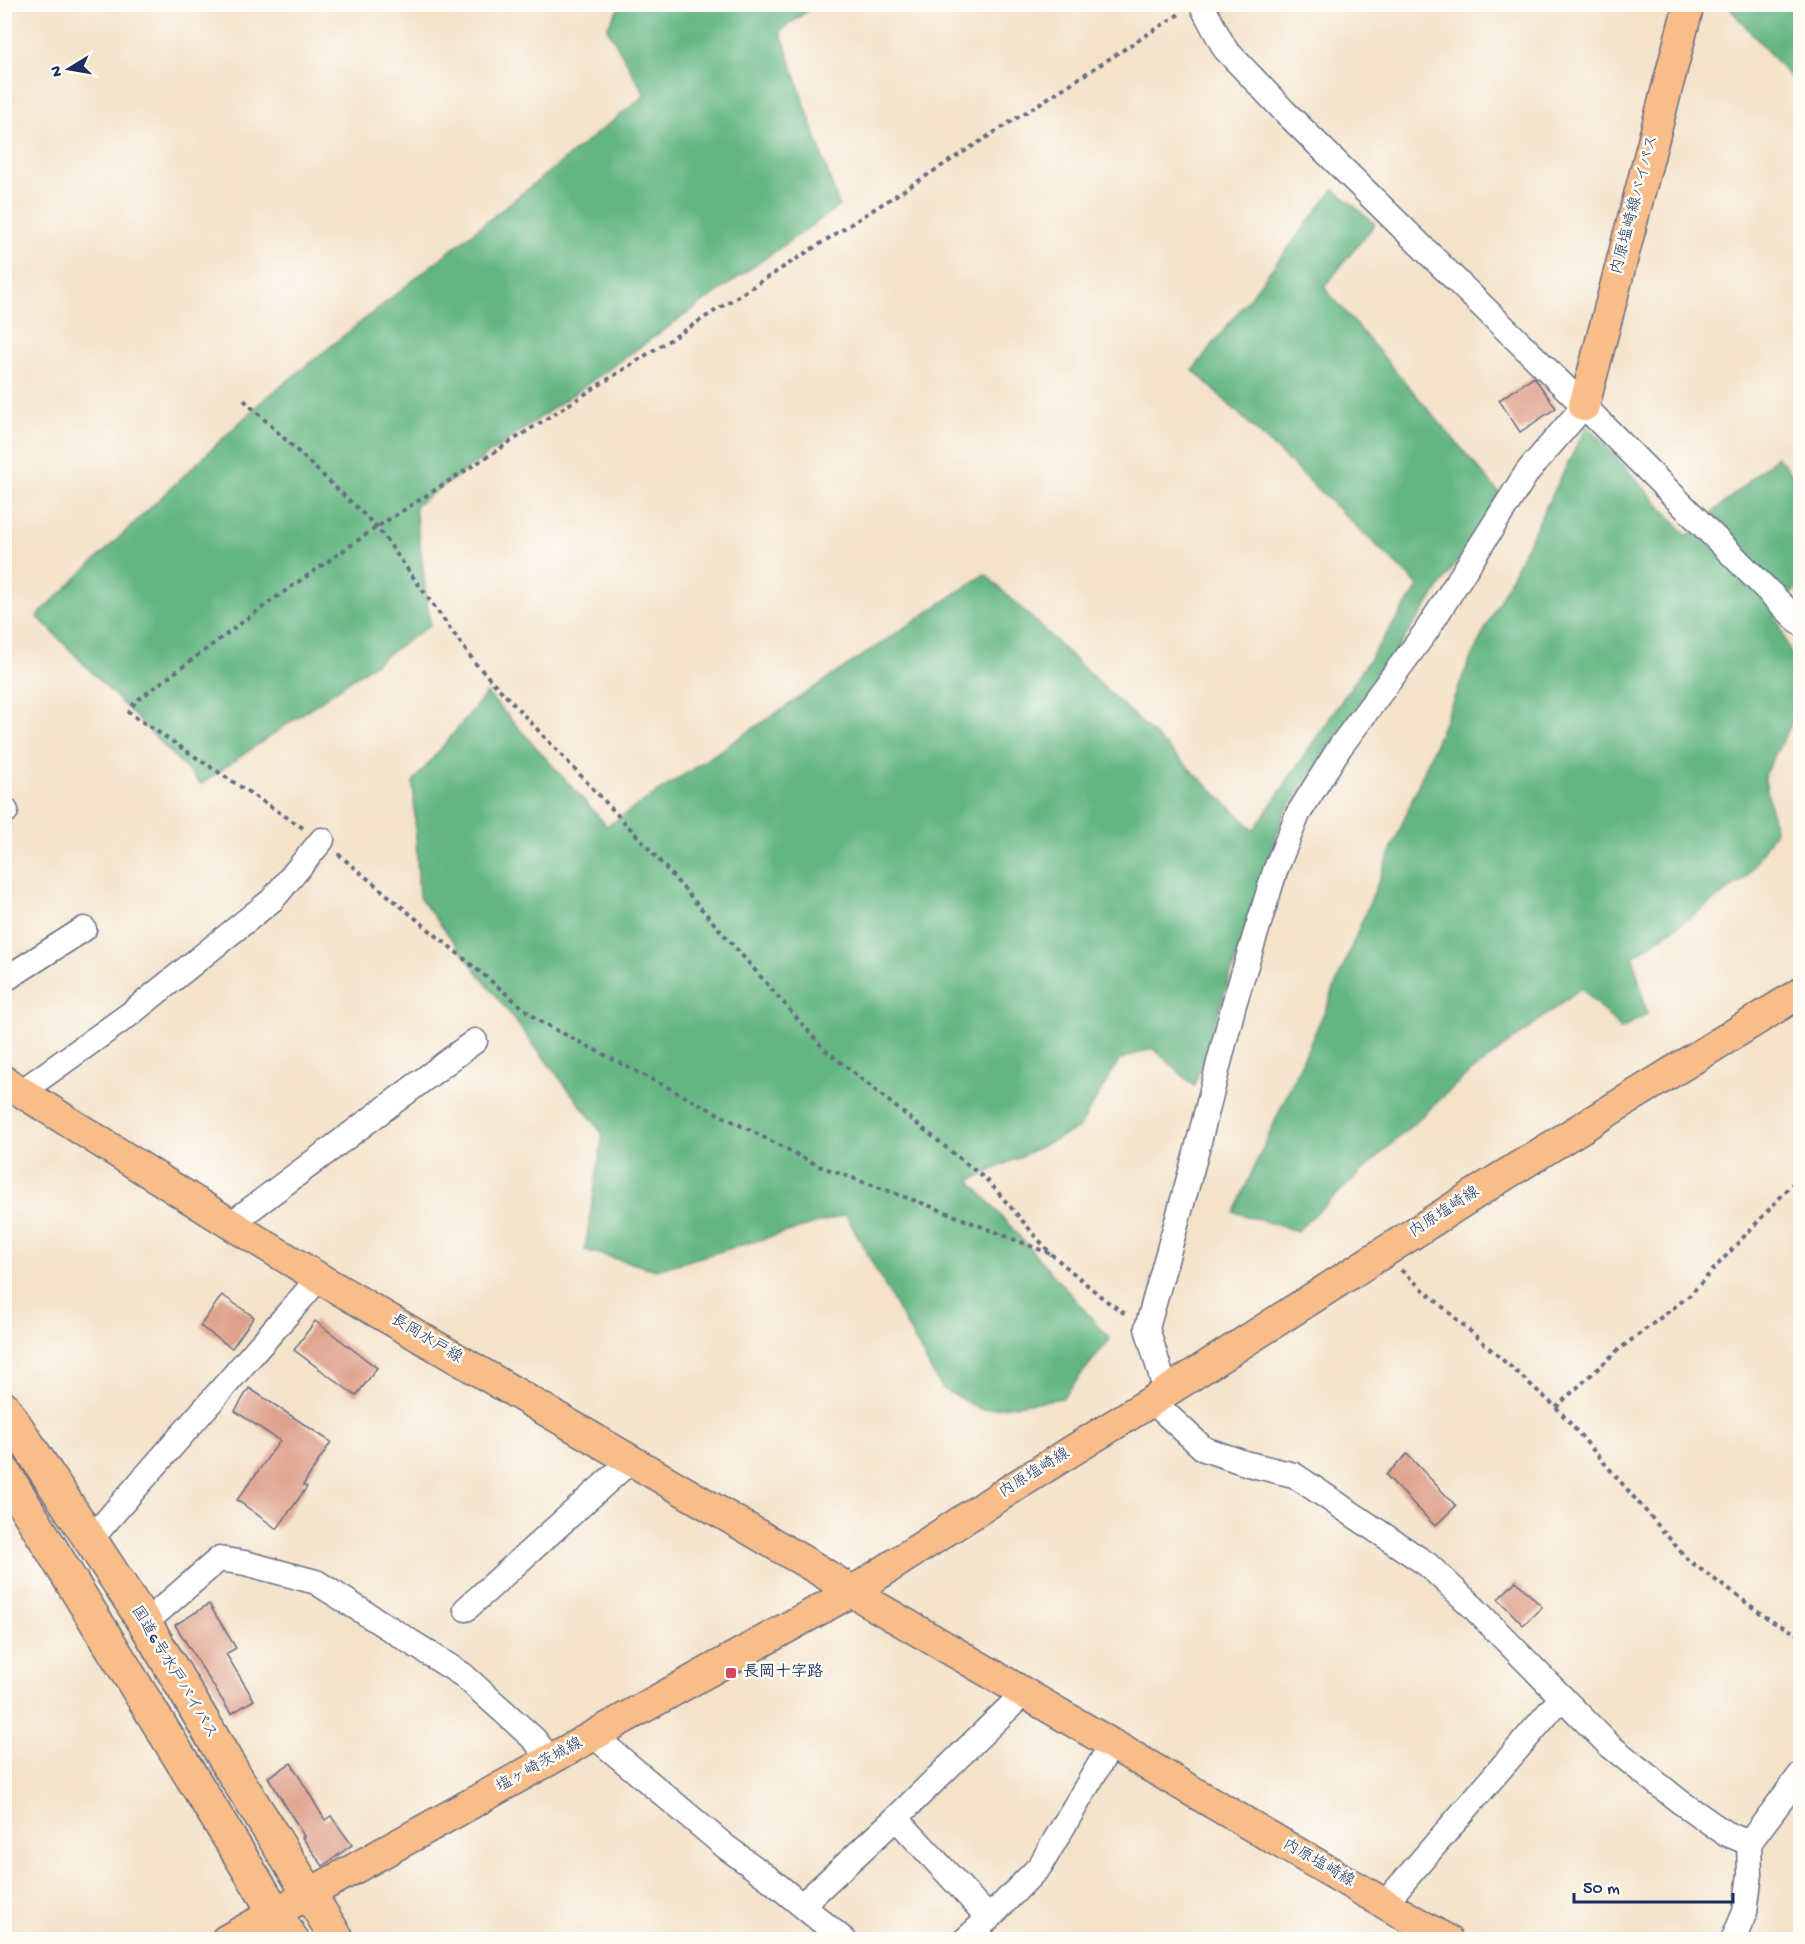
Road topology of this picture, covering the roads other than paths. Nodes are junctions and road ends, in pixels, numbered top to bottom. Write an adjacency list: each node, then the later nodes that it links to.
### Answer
1 (1689, 4): 3 (main road, 内原塩崎線バイパス)
2 (1193, 8): 3 (street)
3 (1584, 406): 4 (street); 13 (street)
4 (1800, 623)
5 (322, 840): 10 (street)
6 (84, 929): 7 (street)
7 (4, 980)
8 (1800, 993): 13 (main road, 内原塩崎線)
9 (475, 1041): 11 (street)
10 (13, 1087): 11 (main road, 長岡水戸線)
11 (229, 1223): 12 (main road, 長岡水戸線)
12 (319, 1278): 15 (main road, 長岡水戸線); 17 (street)
13 (1159, 1397): 18 (main road, 内原塩崎線); 22 (street)
14 (4, 1408): 17 (highway, 国道6号水戸バイパス)
15 (633, 1462): 18 (main road, 長岡水戸線); 19 (street)
16 (4, 1472): 33 (highway)
17 (90, 1540): 20 (highway, 国道6号水戸バイパス)
18 (853, 1591): 21 (main road, 内原塩崎線); 23 (main road, 塩ヶ崎茨城線)
19 (466, 1609)
20 (145, 1623): 25 (street); 29 (highway, 国道6号水戸バイパス)
21 (1025, 1692): 24 (main road, 内原塩崎線); 27 (street)
22 (1562, 1697): 28 (street); 30 (street)
23 (594, 1736): 25 (main road, 塩ヶ崎茨城線); 31 (street)
24 (1111, 1745): 30 (main road, 内原塩崎線); 32 (street)
25 (550, 1759): 29 (main road, 塩ヶ崎茨城線)
26 (1800, 1775): 28 (street)
27 (896, 1818): 31 (street); 32 (street)
28 (1749, 1843): 39 (street)
29 (308, 1894): 33 (main road, 塩ヶ崎茨城線); 36 (highway, 国道6号水戸バイパス)
30 (1385, 1903): 34 (main road, 内原塩崎線)
31 (802, 1905): 37 (street)
32 (989, 1918): 38 (street)
33 (284, 1926): 35 (main road, 塩ヶ崎茨城線)
34 (1445, 1939)
35 (226, 1940)
36 (338, 1940)
37 (844, 1940)
38 (965, 1940)
39 (1733, 1940)

